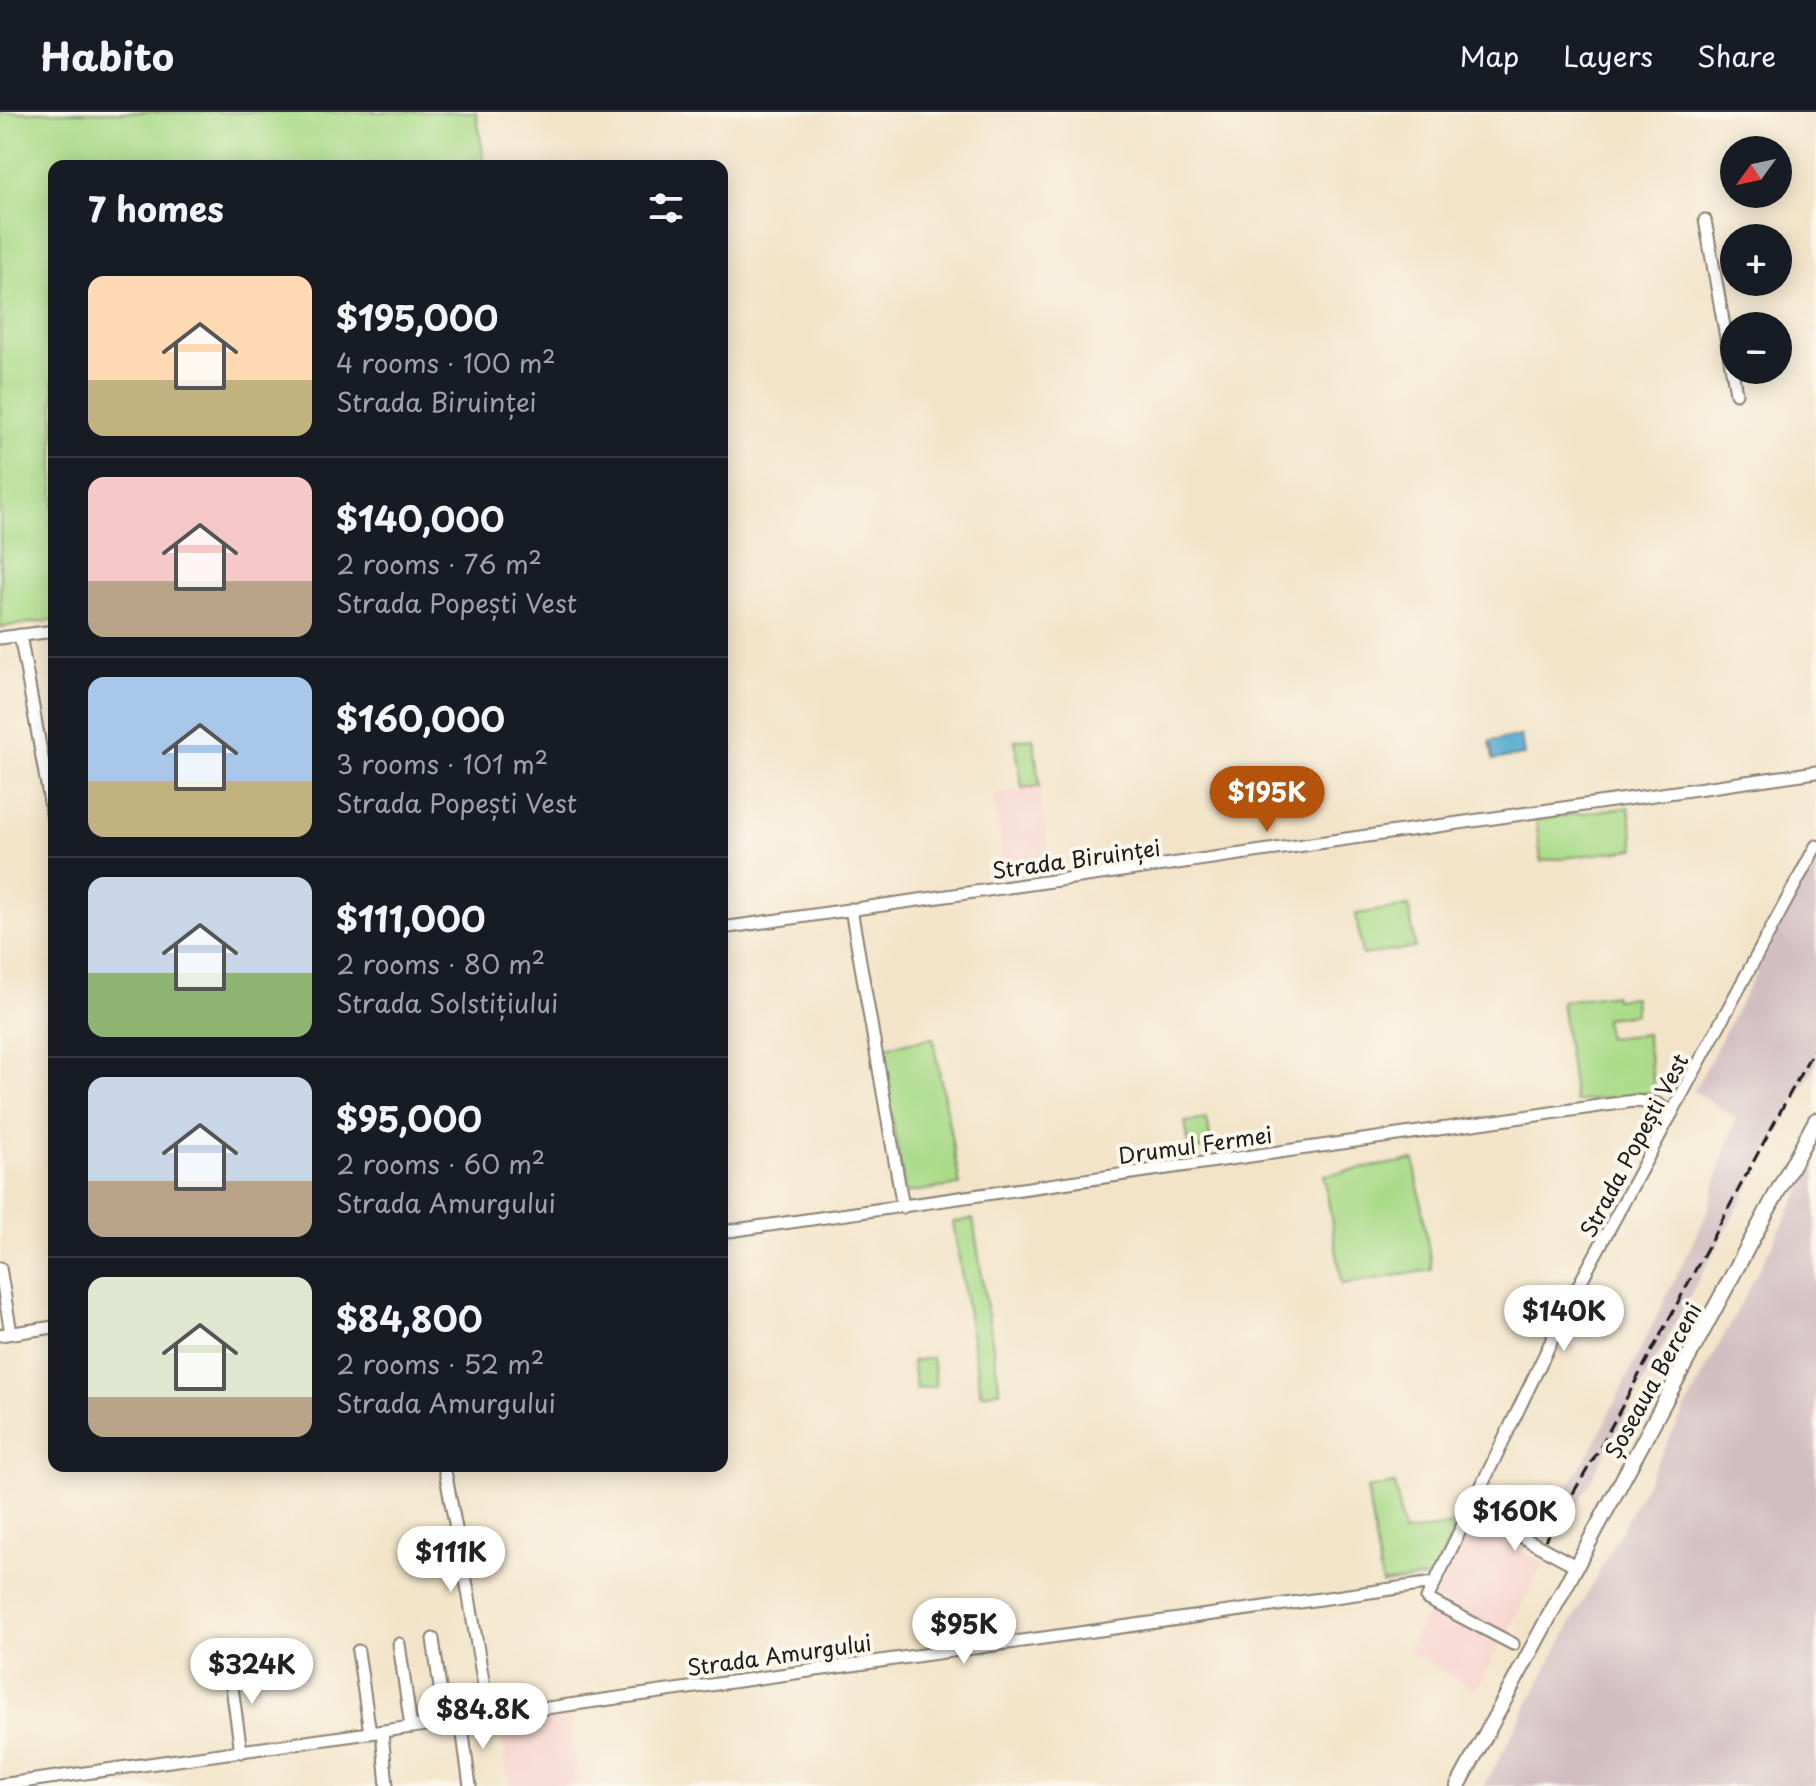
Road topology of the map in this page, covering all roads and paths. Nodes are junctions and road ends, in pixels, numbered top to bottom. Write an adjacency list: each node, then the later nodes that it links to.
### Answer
1 (1705, 220): 2 (street)
2 (1736, 393)
3 (48, 632): 4 (street)
4 (20, 635): 5 (street); 7 (street)
5 (0, 638)
6 (1816, 772): 9 (street, Strada Biruinței)
7 (48, 791)
8 (1816, 846): 11 (street, Strada Popești Vest)
9 (851, 909): 10 (street, Strada Biruinței); 13 (street)
10 (728, 927)
11 (1672, 1113): 13 (street, Drumul Fermei); 19 (street, Strada Popești Vest)
12 (1816, 1120): 20 (main road, Șoseaua Berceni)
13 (903, 1207): 14 (street, Drumul Fermei)
14 (728, 1231)
15 (0, 1268): 17 (street)
16 (48, 1328): 17 (street)
17 (5, 1334)
18 (445, 1472): 27 (street)
19 (1470, 1509): 20 (street); 21 (street, Strada Popești Vest)
20 (1576, 1566): 36 (main road, Șoseaua Berceni)
21 (1434, 1583): 24 (street); 27 (street, Strada Amurgului)
22 (433, 1639): 29 (street)
23 (399, 1644): 30 (street)
24 (1513, 1644)
25 (358, 1651): 31 (street)
26 (229, 1665): 32 (street)
27 (489, 1716): 28 (street, Strada Amurgului)
28 (461, 1720): 29 (street, Strada Amurgului); 35 (street)
29 (445, 1723): 30 (street, Strada Amurgului)
30 (411, 1727): 31 (street, Strada Amurgului)
31 (376, 1732): 32 (street, Strada Amurgului); 34 (street)
32 (241, 1752): 33 (street, Strada Amurgului)
33 (0, 1785)
34 (387, 1786)
35 (470, 1786)
36 (1458, 1786)

